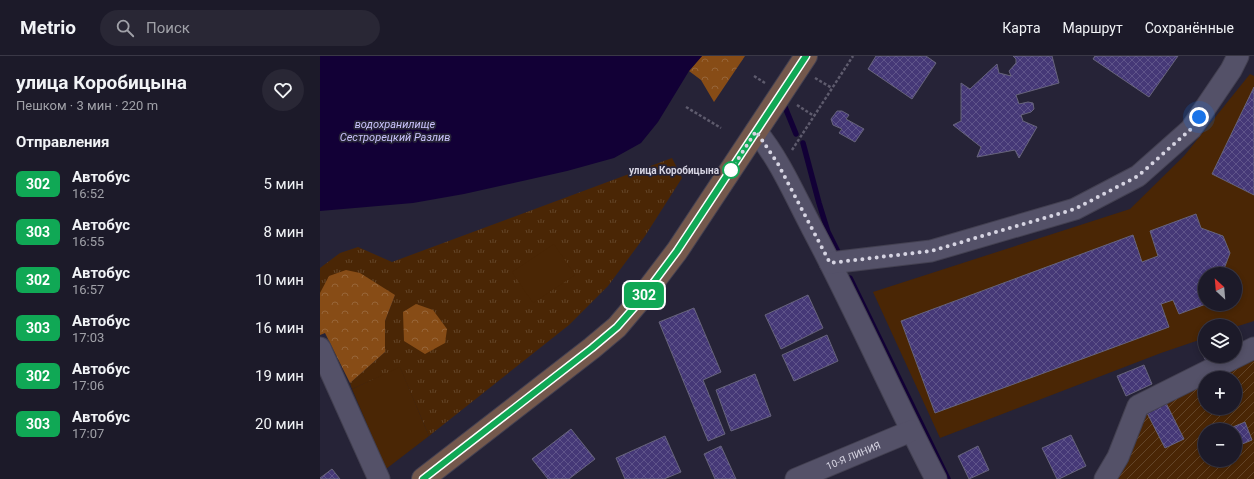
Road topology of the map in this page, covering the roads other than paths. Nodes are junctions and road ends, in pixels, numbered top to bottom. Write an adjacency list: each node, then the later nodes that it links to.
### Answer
1 (806, 56): 3 (street)
2 (1238, 56): 4 (street)
3 (756, 131): 4 (street); 9 (street)
4 (830, 263): 7 (street)
5 (320, 348): 8 (street)
6 (1254, 348): 12 (street)
7 (911, 431): 10 (street, 10-Я ЛИНИЯ); 11 (street)
8 (379, 479)
9 (423, 479)
10 (796, 479)
11 (936, 479)
12 (1105, 479)

